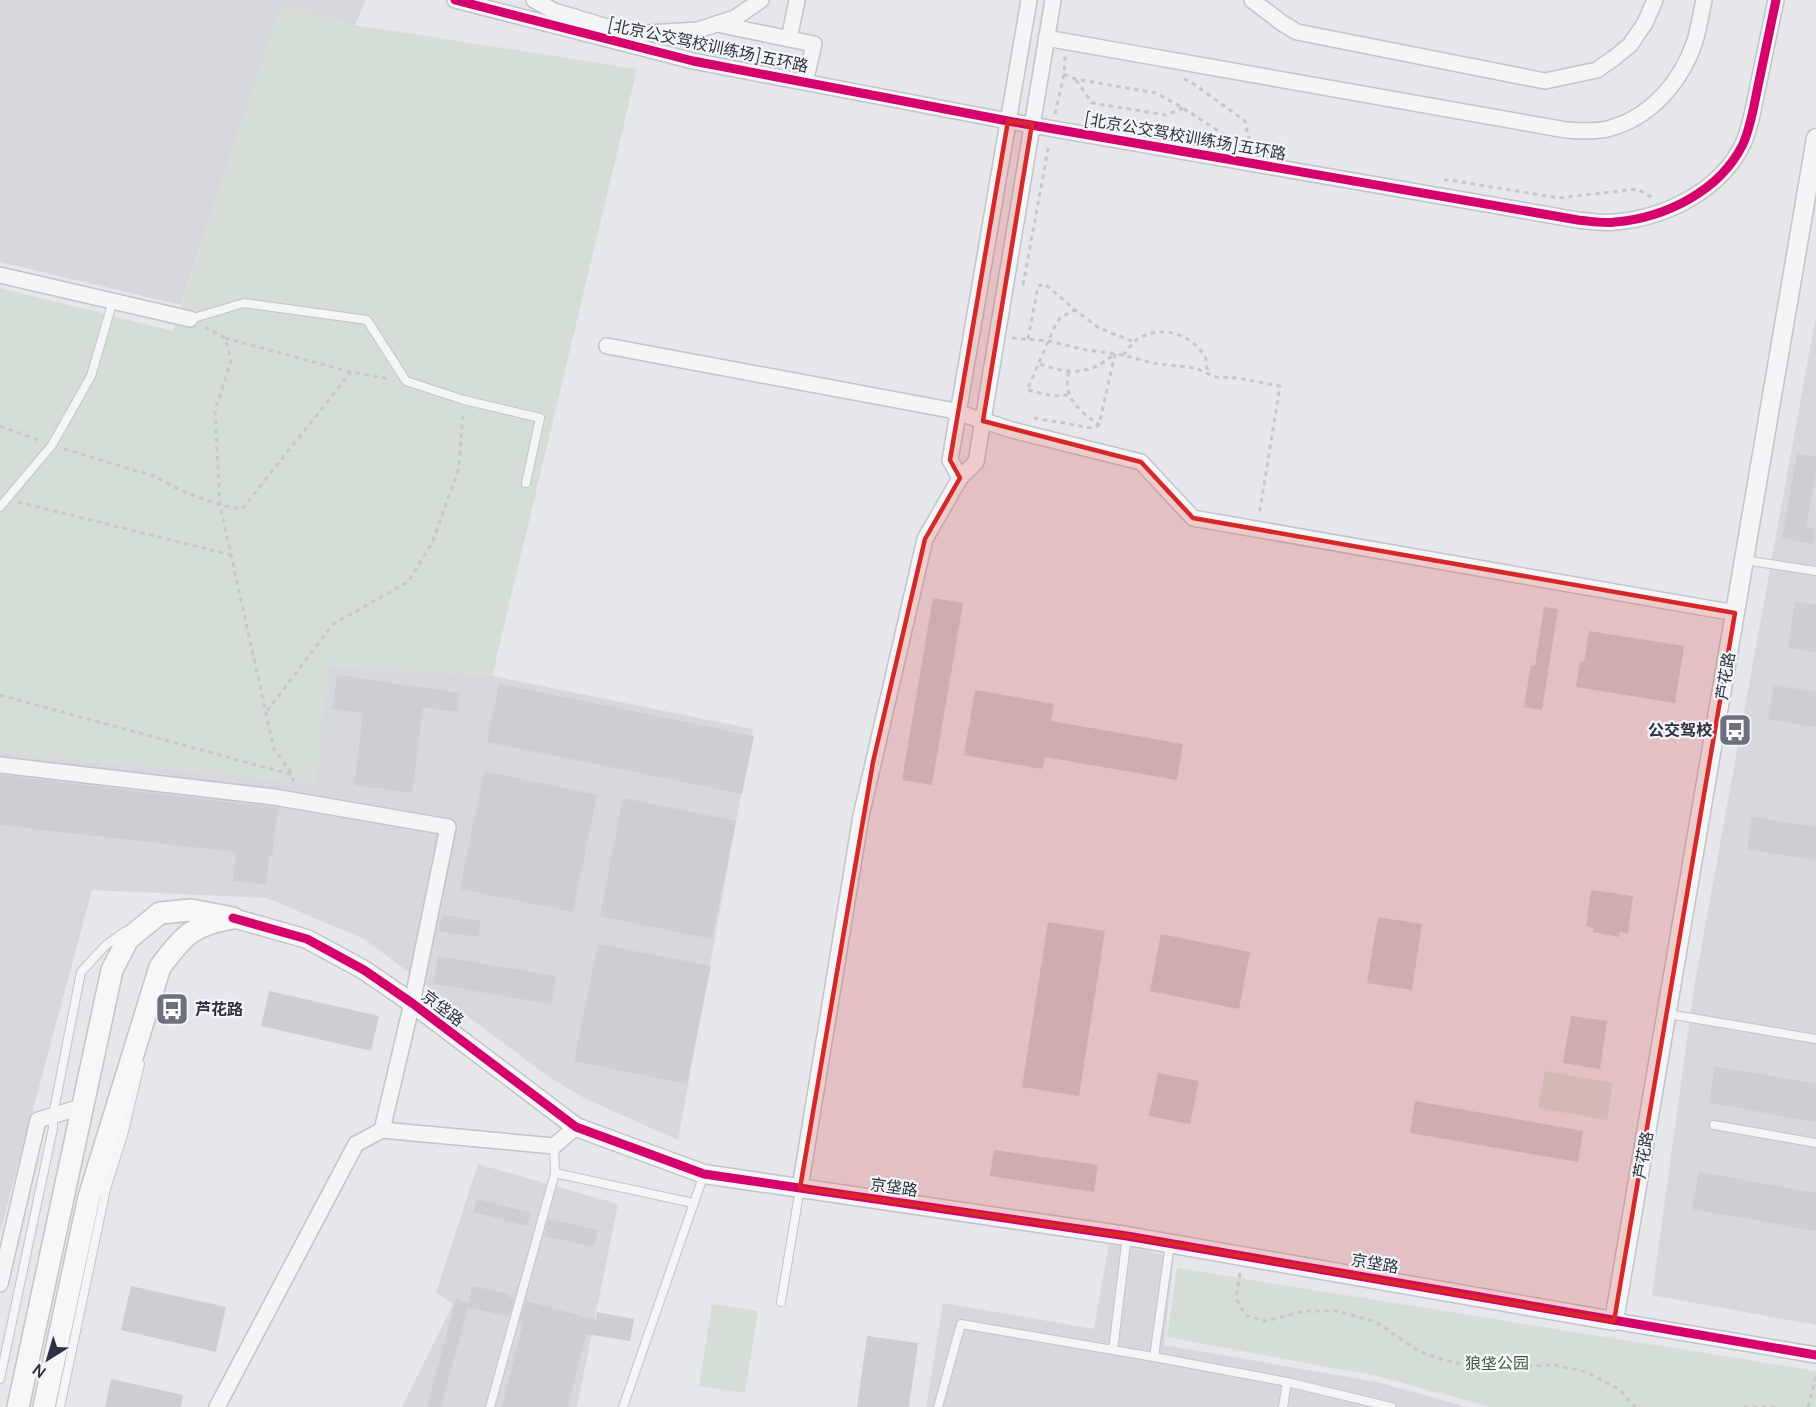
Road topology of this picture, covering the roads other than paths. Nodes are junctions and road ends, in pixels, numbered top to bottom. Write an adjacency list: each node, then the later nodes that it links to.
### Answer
1 (455, 0): 14 (street, [北京公交驾校训练场]五环路)
2 (534, 0): 11 (street)
3 (762, 0): 11 (street)
4 (796, 0): 13 (street)
5 (1029, 0): 15 (street)
6 (1053, 0): 12 (street)
7 (1252, 0): 8 (street)
8 (1655, 0)
9 (1704, 0): 12 (street)
10 (1776, 0): 16 (street, [北京公交驾校训练场]五环路)
11 (716, 24): 13 (street)
12 (1046, 38): 16 (street)
13 (789, 39): 14 (street)
14 (805, 82): 15 (street, [北京公交驾校训练场]五环路)
15 (1008, 121): 16 (street, [北京公交驾校训练场]五环路); 22 (street)
16 (1032, 124): 23 (street)
17 (1816, 138): 27 (street, 芦花路)
18 (0, 275): 19 (street)
19 (113, 301): 20 (street); 26 (lane)
20 (190, 319): 25 (lane)
21 (607, 346): 22 (street)
22 (958, 413): 23 (street); 24 (street)
23 (982, 421): 24 (street); 29 (street)
24 (960, 478): 48 (street)
25 (526, 483)
26 (0, 507)
27 (1744, 560): 28 (lane); 29 (street, 芦花路)
28 (1816, 571)
29 (1735, 613): 35 (street, 芦花路)
30 (0, 765): 34 (street)
31 (160, 913): 32 (main road); 39 (main road); 40 (lane)
32 (233, 918): 33 (main road); 34 (street, 京垡路)
33 (160, 967): 37 (lane); 61 (main road)
34 (412, 1003): 42 (street, 京垡路); 43 (street)
35 (1668, 1014): 36 (lane); 54 (street, 芦花路)
36 (1816, 1039)
37 (144, 1048)
38 (142, 1059): 62 (lane)
39 (81, 1107): 40 (street); 60 (main road)
40 (52, 1115): 52 (street); 58 (lane)
41 (1714, 1125): 44 (lane)
42 (576, 1127): 45 (street); 47 (street, 京垡路)
43 (382, 1130): 45 (street); 63 (street)
44 (1816, 1143)
45 (554, 1146): 46 (lane)
46 (555, 1173): 49 (lane); 64 (lane)
47 (704, 1174): 48 (street, 京垡路); 49 (lane)
48 (800, 1188): 50 (street, 京垡路); 53 (lane)
49 (693, 1203): 65 (lane)
50 (1127, 1236): 51 (street, 京垡路); 55 (lane)
51 (1170, 1244): 54 (street, 京垡路); 57 (lane)
52 (0, 1284)
53 (781, 1302)
54 (1614, 1321): 56 (street)
55 (1113, 1350): 57 (lane); 66 (lane)
56 (1816, 1354)
57 (1154, 1357): 59 (lane)
58 (0, 1379)
59 (1287, 1382): 67 (lane); 68 (lane)
60 (18, 1407)
61 (44, 1407)
62 (60, 1407)
63 (217, 1407)
64 (490, 1407)
65 (623, 1407)
66 (938, 1407)
67 (1283, 1407)
68 (1391, 1407)

